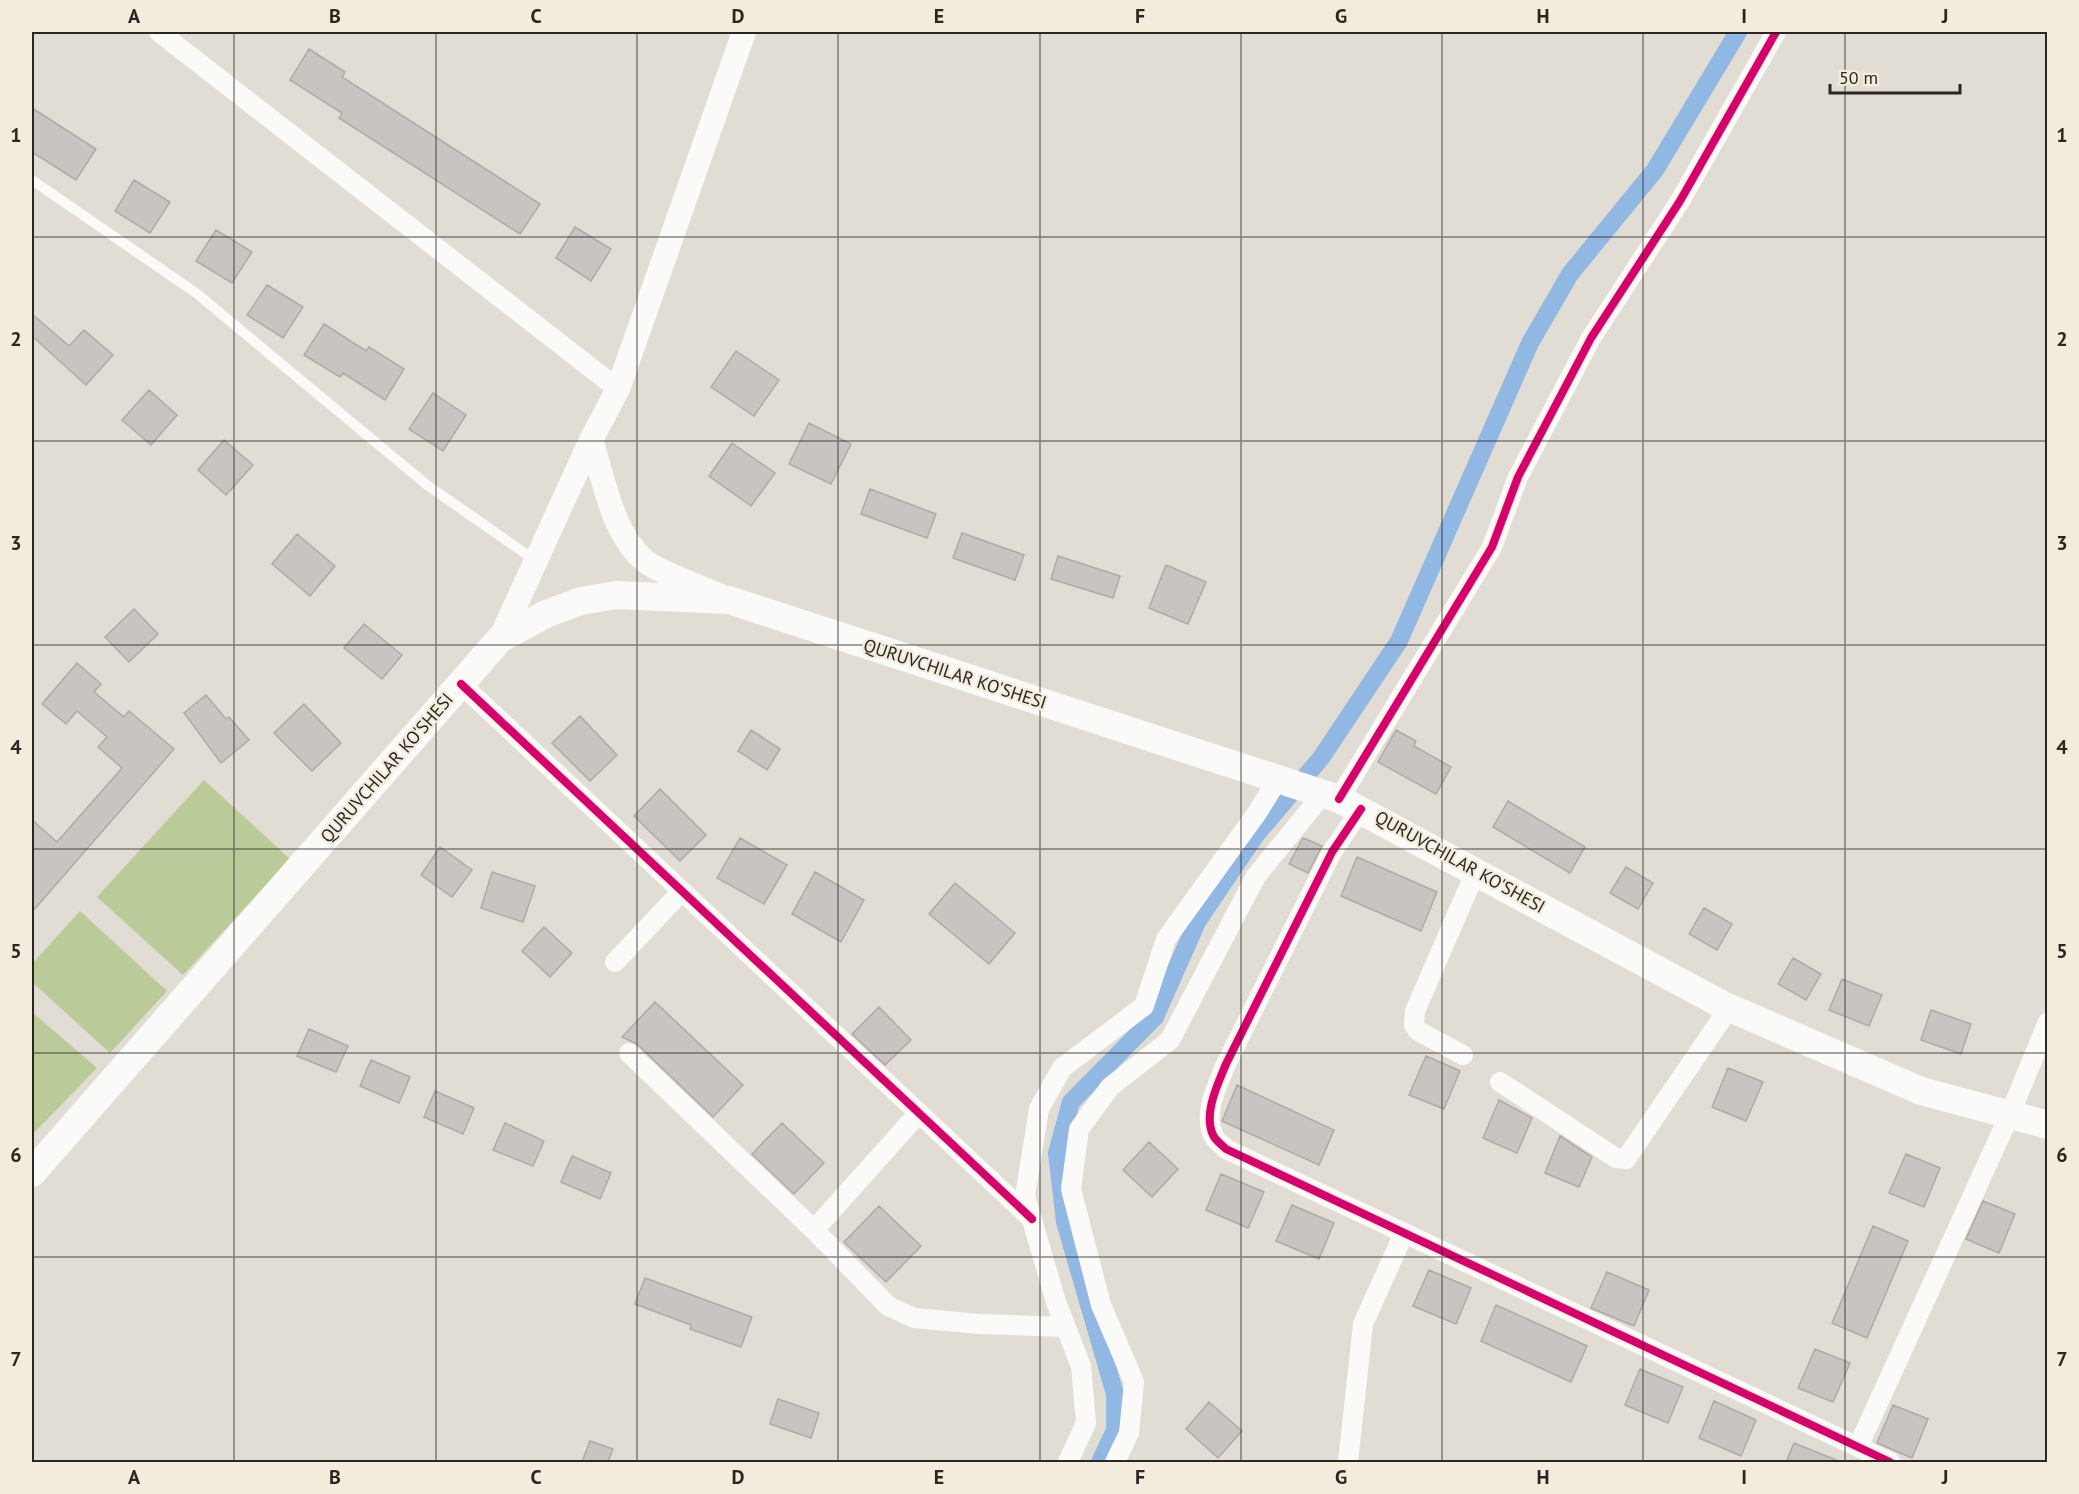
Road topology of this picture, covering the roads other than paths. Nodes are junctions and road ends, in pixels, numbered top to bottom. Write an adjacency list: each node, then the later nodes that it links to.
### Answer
1 (159, 32): 5 (street)
2 (744, 32): 5 (street)
3 (1776, 32): 11 (street)
4 (32, 180): 7 (lane)
5 (618, 389): 6 (street)
6 (591, 440): 7 (street); 8 (street)
7 (536, 561): 9 (street)
8 (729, 600): 9 (main road, QURUVCHILAR KO'SHESI); 11 (main road, QURUVCHILAR KO'SHESI)
9 (500, 639): 10 (main road, QURUVCHILAR KO'SHESI)
10 (461, 684): 13 (street); 23 (main road, QURUVCHILAR KO'SHESI)
11 (1318, 792): 12 (main road, QURUVCHILAR KO'SHESI); 24 (street); 26 (street); 30 (street)
12 (1476, 871): 15 (main road, QURUVCHILAR KO'SHESI); 18 (street)
13 (681, 892): 14 (street); 21 (street)
14 (615, 962)
15 (1729, 1008): 19 (street); 20 (main road, QURUVCHILAR KO'SHESI)
16 (2048, 1022): 20 (street)
17 (629, 1053): 25 (street)
18 (1463, 1055)
19 (1500, 1082)
20 (2010, 1114): 22 (main road, QURUVCHILAR KO'SHESI); 28 (street)
21 (917, 1115): 24 (street); 25 (street)
22 (2048, 1125)
23 (32, 1173)
24 (1032, 1220): 27 (street)
25 (814, 1230): 27 (street)
26 (1404, 1233): 28 (street); 31 (street)
27 (1065, 1326): 29 (street)
28 (1858, 1447): 32 (street)
29 (1068, 1462)
30 (1115, 1462)
31 (1348, 1462)
32 (1890, 1462)

